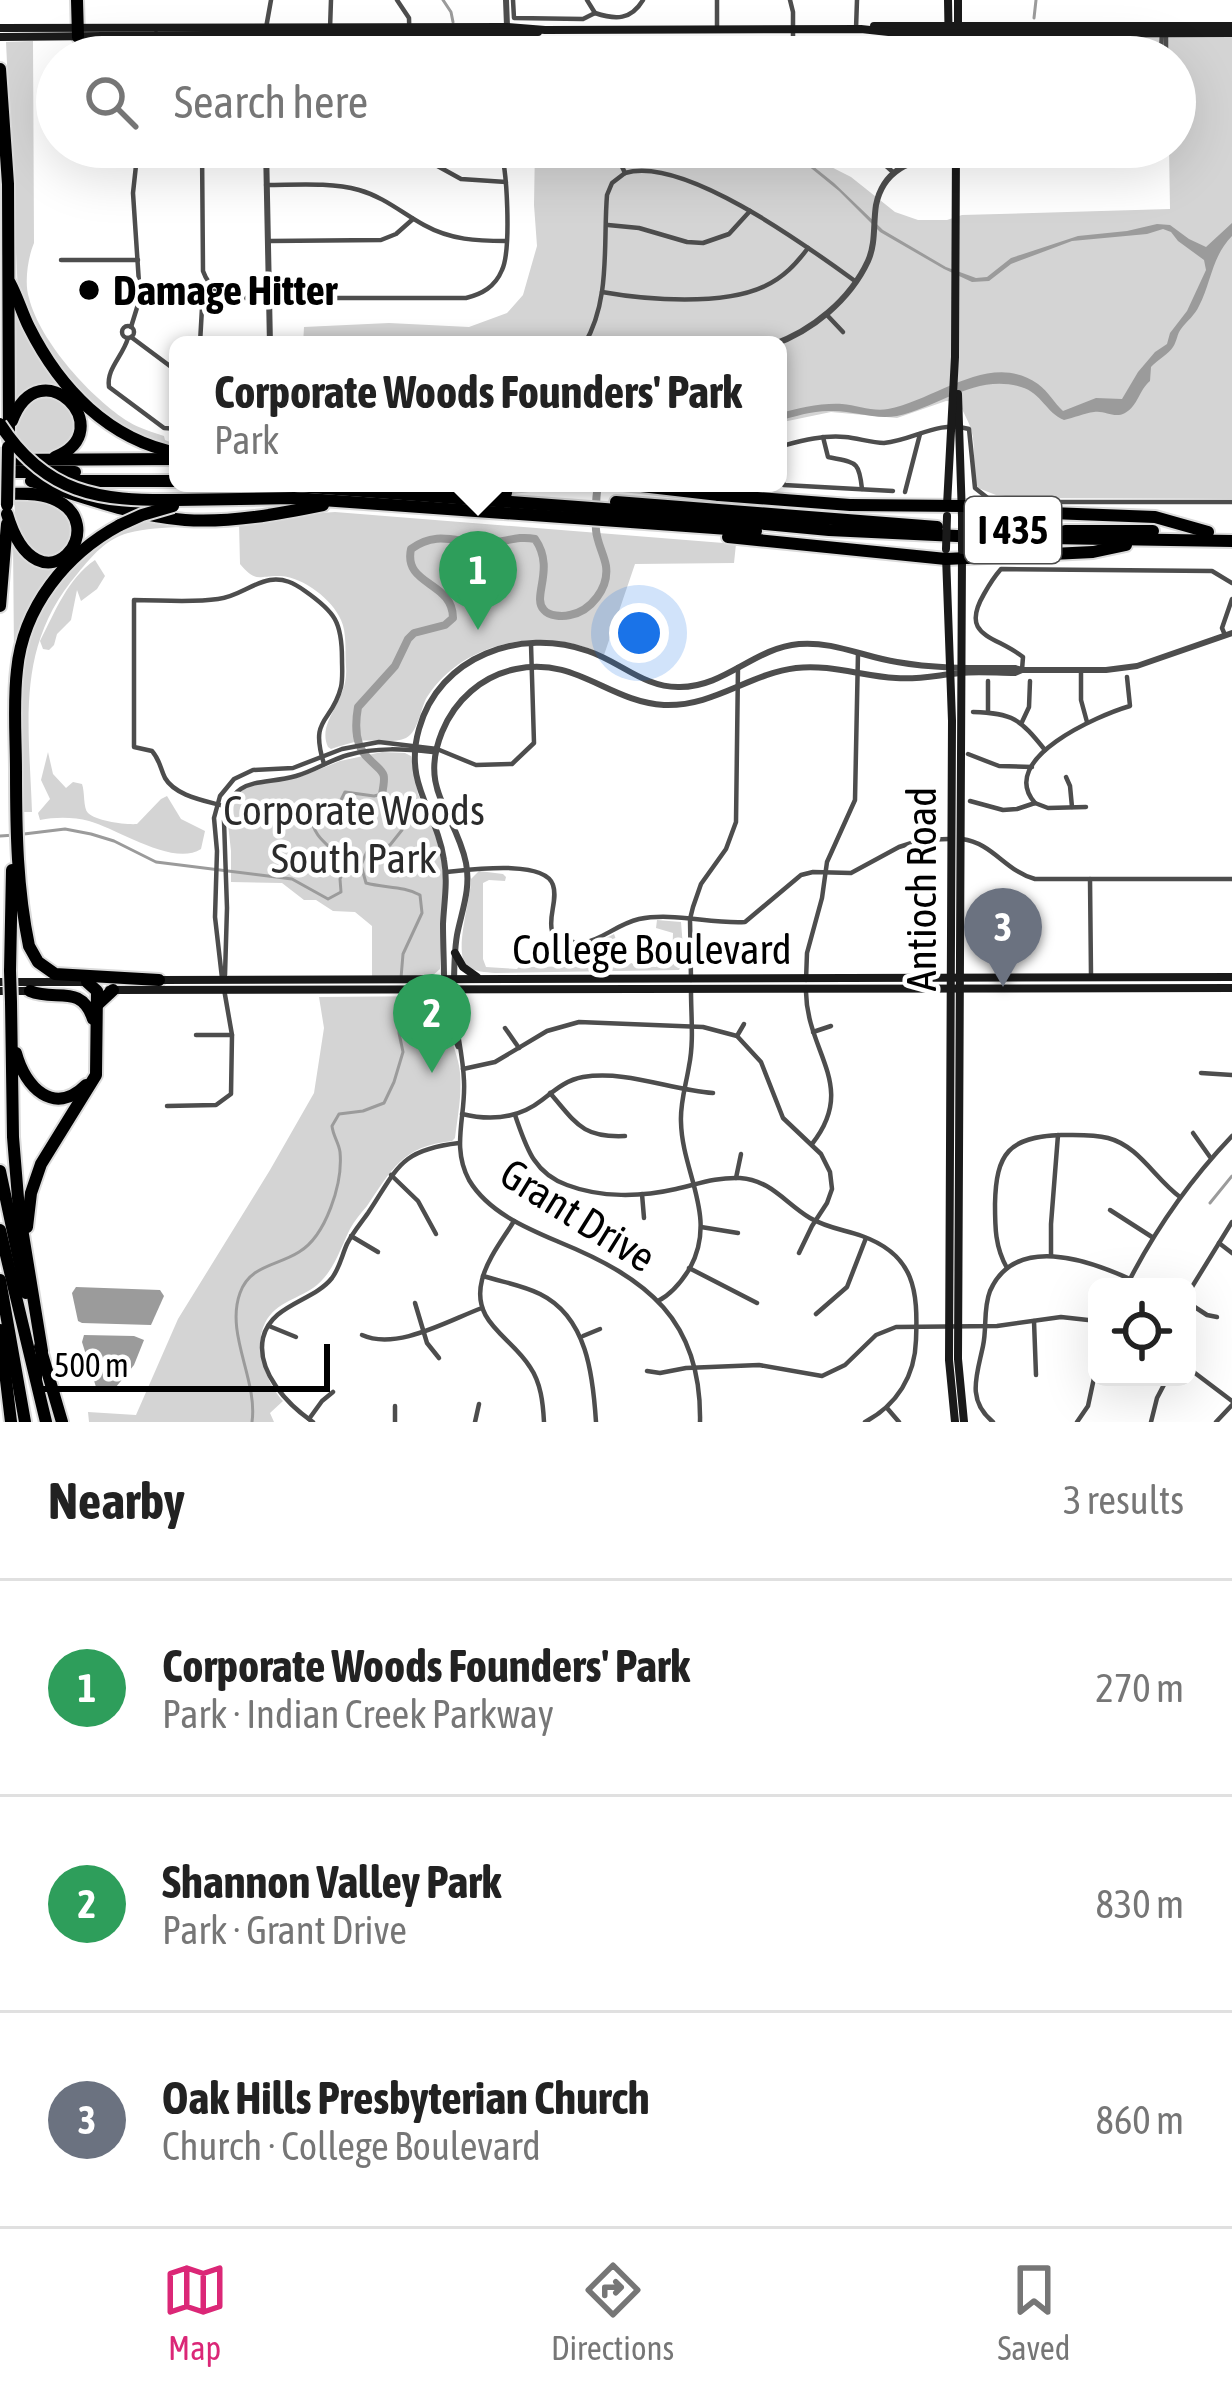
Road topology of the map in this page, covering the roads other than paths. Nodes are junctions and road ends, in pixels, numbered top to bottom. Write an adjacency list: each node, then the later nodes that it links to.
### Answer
1 (74, 0): 26 (highway)
2 (271, 0): 28 (street)
3 (331, 0): 24 (street)
4 (398, 0): 25 (street)
5 (510, 0): 15 (street); 20 (street)
6 (587, 0): 13 (street)
7 (643, 0): 14 (street)
8 (717, 0): 16 (street)
9 (790, 0): 17 (street)
10 (856, 0): 18 (street)
11 (948, 0): 22 (main road)
12 (958, 0): 22 (main road)
13 (596, 13): 14 (street); 15 (street)
14 (622, 18): 21 (street)
15 (583, 24): 20 (main road); 21 (main road)
16 (717, 29): 17 (main road); 21 (main road)
17 (792, 29): 18 (main road); 33 (street)
18 (858, 29): 22 (main road)
19 (1232, 29): 23 (main road)
20 (507, 30): 25 (main road)
21 (622, 30)
22 (953, 30): 23 (main road); 34 (main road)
23 (1164, 30): 35 (street)
24 (330, 31): 25 (main road); 28 (main road)
25 (409, 31): 32 (street)
26 (75, 32): 27 (main road); 29 (main road)
27 (156, 32): 28 (main road); 30 (street)
28 (266, 32): 31 (street)
29 (0, 33)
30 (156, 36)
31 (266, 36)
32 (409, 36)
33 (792, 36)
34 (953, 36)
35 (1164, 36)
36 (0, 69): 58 (highway)
37 (136, 168): 57 (street)
38 (202, 168): 60 (street)
39 (266, 168): 49 (street)
40 (441, 168): 48 (street)
41 (505, 168): 48 (street)
42 (623, 168): 47 (street)
43 (889, 168): 46 (street)
44 (900, 168): 46 (street)
45 (957, 168): 72 (main road, Antioch Road)
46 (894, 172): 59 (street)
47 (625, 173): 50 (street); 52 (street)
48 (506, 182): 54 (street)
49 (266, 185): 51 (street); 53 (street)
50 (750, 211): 52 (street); 55 (street)
51 (413, 219): 53 (street); 54 (street)
52 (606, 225): 61 (street)
53 (268, 241): 62 (street)
54 (506, 241): 62 (street)
55 (808, 248): 59 (street); 61 (street)
56 (61, 260): 57 (street)
57 (138, 260): 68 (street)
58 (8, 280): 71 (highway); 77 (highway)
59 (855, 281): 63 (street)
60 (213, 287): 62 (street); 65 (street)
61 (602, 292): 67 (street)
62 (269, 298): 66 (street)
63 (826, 314): 64 (street); 69 (street)
64 (842, 332)
65 (200, 336)
66 (270, 336)
67 (589, 336)
68 (129, 338): 70 (street); 73 (street)
69 (787, 338)
70 (169, 366)
71 (5, 425): 80 (highway); 95 (highway, bridge); 96 (highway, bridge)
72 (955, 427): 74 (street); 94 (street); 98 (main road, Antioch Road); 98 (main road, Antioch Road)
73 (169, 428)
74 (921, 432): 75 (street); 92 (street)
75 (823, 437): 76 (street); 86 (street)
76 (787, 444)
77 (169, 453)
78 (169, 456): 80 (highway)
79 (0, 460): 80 (highway)
80 (42, 461)
81 (0, 476): 82 (highway); 84 (highway)
82 (169, 476)
83 (169, 476): 84 (highway)
84 (31, 481): 93 (highway)
85 (787, 484): 86 (street)
86 (862, 489): 87 (street)
87 (893, 491)
88 (371, 492): 97 (highway, I 435)
89 (483, 492): 97 (highway, I 435)
90 (732, 492): 100 (highway)
91 (740, 492): 98 (highway, bridge)
92 (905, 492)
93 (341, 501): 95 (highway); 97 (highway)
94 (1232, 502)
95 (174, 503): 145 (highway, bridge)
96 (5, 505): 96 (highway); 110 (highway)
97 (562, 507): 99 (highway, I 435)
98 (954, 511): 103 (highway); 106 (main road, Antioch Road, bridge); 107 (main road, Antioch Road, bridge)
99 (618, 512): 100 (highway, I 435); 101 (highway); 102 (highway, I 435)
100 (818, 518): 103 (highway, I 435)
101 (646, 525): 102 (highway); 106 (highway)
102 (829, 530): 105 (highway, I 435)
103 (1208, 532): 104 (highway, I 435)
104 (1232, 537): 105 (highway, I 435)
105 (1150, 539): 107 (highway)
106 (946, 554): 107 (highway); 119 (main road, Antioch Road)
107 (962, 554): 116 (main road, Antioch Road)
108 (1232, 583): 117 (street)
109 (1232, 599): 111 (street)
110 (0, 606)
111 (1228, 634): 118 (street)
112 (531, 643): 114 (street); 115 (street); 129 (street)
113 (857, 653): 115 (street); 119 (street); 120 (street)
114 (532, 667): 124 (street); 131 (street); 131 (street)
115 (738, 668): 124 (street)
116 (961, 670): 117 (street); 119 (street); 144 (main road, Antioch Road)
117 (1022, 670): 118 (street)
118 (1081, 670): 127 (street)
119 (949, 671): 120 (street); 144 (main road, Antioch Road)
120 (857, 673): 124 (street); 148 (street)
121 (1126, 677): 127 (street)
122 (988, 681): 126 (street)
123 (1030, 681): 128 (street)
124 (738, 686): 151 (street)
125 (973, 712): 126 (street)
126 (988, 712): 128 (street)
127 (1087, 722): 130 (street)
128 (1022, 723): 130 (street)
129 (415, 748): 131 (street); 133 (street); 147 (street)
130 (1045, 750): 134 (street)
131 (439, 751): 146 (street)
132 (968, 754): 134 (street)
133 (323, 761): 135 (street); 137 (street); 140 (street)
134 (1032, 766): 139 (street)
135 (253, 770): 137 (street); 140 (street)
136 (1066, 777): 142 (street)
137 (246, 785): 141 (street)
138 (970, 801): 139 (street)
139 (1035, 803): 142 (street)
140 (216, 804): 141 (street); 161 (street)
141 (227, 807): 161 (street)
142 (1072, 807): 143 (street)
143 (1087, 807)
144 (956, 839): 148 (street); 149 (street); 156 (main road, Antioch Road); 156 (main road, Antioch Road)
145 (16, 846): 154 (highway); 163 (highway)
146 (467, 870): 147 (street); 151 (street); 152 (street)
147 (446, 872): 160 (street)
148 (825, 874): 151 (street); 159 (street)
149 (1090, 879): 150 (street); 157 (street)
150 (1232, 879)
151 (690, 919): 158 (street)
152 (455, 953): 155 (main road); 160 (street)
153 (1232, 977): 157 (main road, College Boulevard)
154 (159, 980): 161 (main road, College Boulevard); 166 (main road, College Boulevard)
155 (484, 980): 158 (main road, College Boulevard); 160 (main road, College Boulevard)
156 (956, 983): 157 (main road, College Boulevard); 159 (main road, College Boulevard); 239 (main road, Antioch Road)
157 (1090, 983): 162 (main road, College Boulevard)
158 (691, 984): 159 (main road, College Boulevard); 160 (main road, College Boulevard); 168 (street)
159 (806, 984): 171 (street)
160 (449, 985): 161 (main road, College Boulevard); 176 (street, Grant Drive)
161 (224, 986): 164 (main road, College Boulevard); 173 (street)
162 (1232, 988)
163 (5, 989): 165 (main road, College Boulevard); 165 (highway); 166 (main road, College Boulevard); 216 (highway)
164 (113, 990): 166 (highway)
165 (30, 991): 166 (main road, College Boulevard)
166 (94, 992): 216 (highway)
167 (744, 1024): 174 (street)
168 (691, 1026): 174 (street); 175 (street); 179 (street)
169 (831, 1026): 171 (street)
170 (505, 1028): 175 (street)
171 (813, 1032): 192 (street)
172 (196, 1035): 173 (street)
173 (232, 1035): 182 (street)
174 (737, 1036): 192 (street)
175 (520, 1049): 176 (street)
176 (463, 1069): 183 (street, Grant Drive)
177 (1201, 1073): 178 (street)
178 (1232, 1075)
179 (684, 1088): 180 (street); 181 (street); 200 (street)
180 (550, 1093): 184 (street); 186 (street)
181 (713, 1093)
182 (167, 1106)
183 (462, 1114): 184 (street); 191 (street, Grant Drive)
184 (515, 1114): 201 (street)
185 (1193, 1132): 196 (street)
186 (625, 1136)
187 (1058, 1136): 193 (street); 194 (street); 220 (street)
188 (1232, 1136): 196 (street)
189 (1131, 1137): 193 (street)
190 (1001, 1142): 194 (street)
191 (459, 1143): 198 (street); 205 (street, Grant Drive)
192 (812, 1145): 206 (street)
193 (1125, 1146): 202 (street)
194 (1010, 1149): 222 (street)
195 (742, 1154): 199 (street)
196 (1212, 1157): 202 (street)
197 (0, 1171): 247 (highway)
198 (391, 1175): 211 (street); 212 (street)
199 (736, 1178): 200 (street); 206 (street)
200 (695, 1184): 201 (street); 208 (street)
201 (642, 1194): 204 (street)
202 (1180, 1197): 214 (street)
203 (1110, 1210): 214 (street)
204 (644, 1217)
205 (514, 1221): 223 (street); 228 (street, Grant Drive)
206 (815, 1221): 213 (street); 219 (street)
207 (1232, 1222): 215 (street)
208 (701, 1227): 210 (street); 221 (street)
209 (0, 1230): 262 (highway)
210 (738, 1233)
211 (436, 1234)
212 (351, 1236): 217 (street); 237 (street)
213 (866, 1238): 233 (street); 238 (street)
214 (1152, 1238): 225 (street)
215 (1219, 1244): 218 (street); 227 (street)
216 (26, 1252): 247 (highway)
217 (378, 1252)
218 (1232, 1252)
219 (799, 1253)
220 (1051, 1257): 222 (street); 224 (street)
221 (689, 1268): 228 (street); 230 (street)
222 (1007, 1268): 240 (street)
223 (483, 1276): 232 (street); 245 (street)
224 (1127, 1278)
225 (1131, 1278)
226 (0, 1280): 260 (highway)
227 (1196, 1284)
228 (658, 1301): 249 (street, Grant Drive)
229 (415, 1303): 243 (street)
230 (757, 1303)
231 (1196, 1306): 234 (street)
232 (482, 1308): 243 (street); 266 (street)
233 (817, 1314)
234 (1217, 1317)
235 (1088, 1321): 236 (street)
236 (1034, 1322): 240 (street); 252 (street)
237 (268, 1326): 246 (street); 261 (street)
238 (916, 1326): 239 (street); 249 (street); 259 (street)
239 (954, 1327): 240 (street); 271 (main road, Antioch Road)
240 (985, 1327): 272 (street)
241 (600, 1329): 245 (street)
242 (0, 1330): 260 (highway)
243 (422, 1331): 244 (street); 248 (street)
244 (362, 1335)
245 (581, 1336): 267 (street)
246 (296, 1337)
247 (41, 1351): 263 (highway)
248 (439, 1358)
249 (696, 1368): 250 (street); 268 (street, Grant Drive)
250 (647, 1371)
251 (1196, 1374): 256 (street)
252 (1036, 1376)
253 (1092, 1386): 273 (street)
254 (1163, 1386): 274 (street)
255 (333, 1392): 261 (street)
256 (1232, 1403): 275 (street)
257 (478, 1404): 265 (street)
258 (395, 1406): 264 (street)
259 (886, 1408): 269 (street); 270 (street)
260 (18, 1418)
261 (311, 1420)
262 (46, 1422)
263 (62, 1422)
264 (395, 1422)
265 (475, 1422)
266 (544, 1422)
267 (596, 1422)
268 (700, 1422)
269 (866, 1422)
270 (899, 1422)
271 (960, 1422)
272 (993, 1422)
273 (1078, 1422)
274 (1151, 1422)
275 (1216, 1422)

